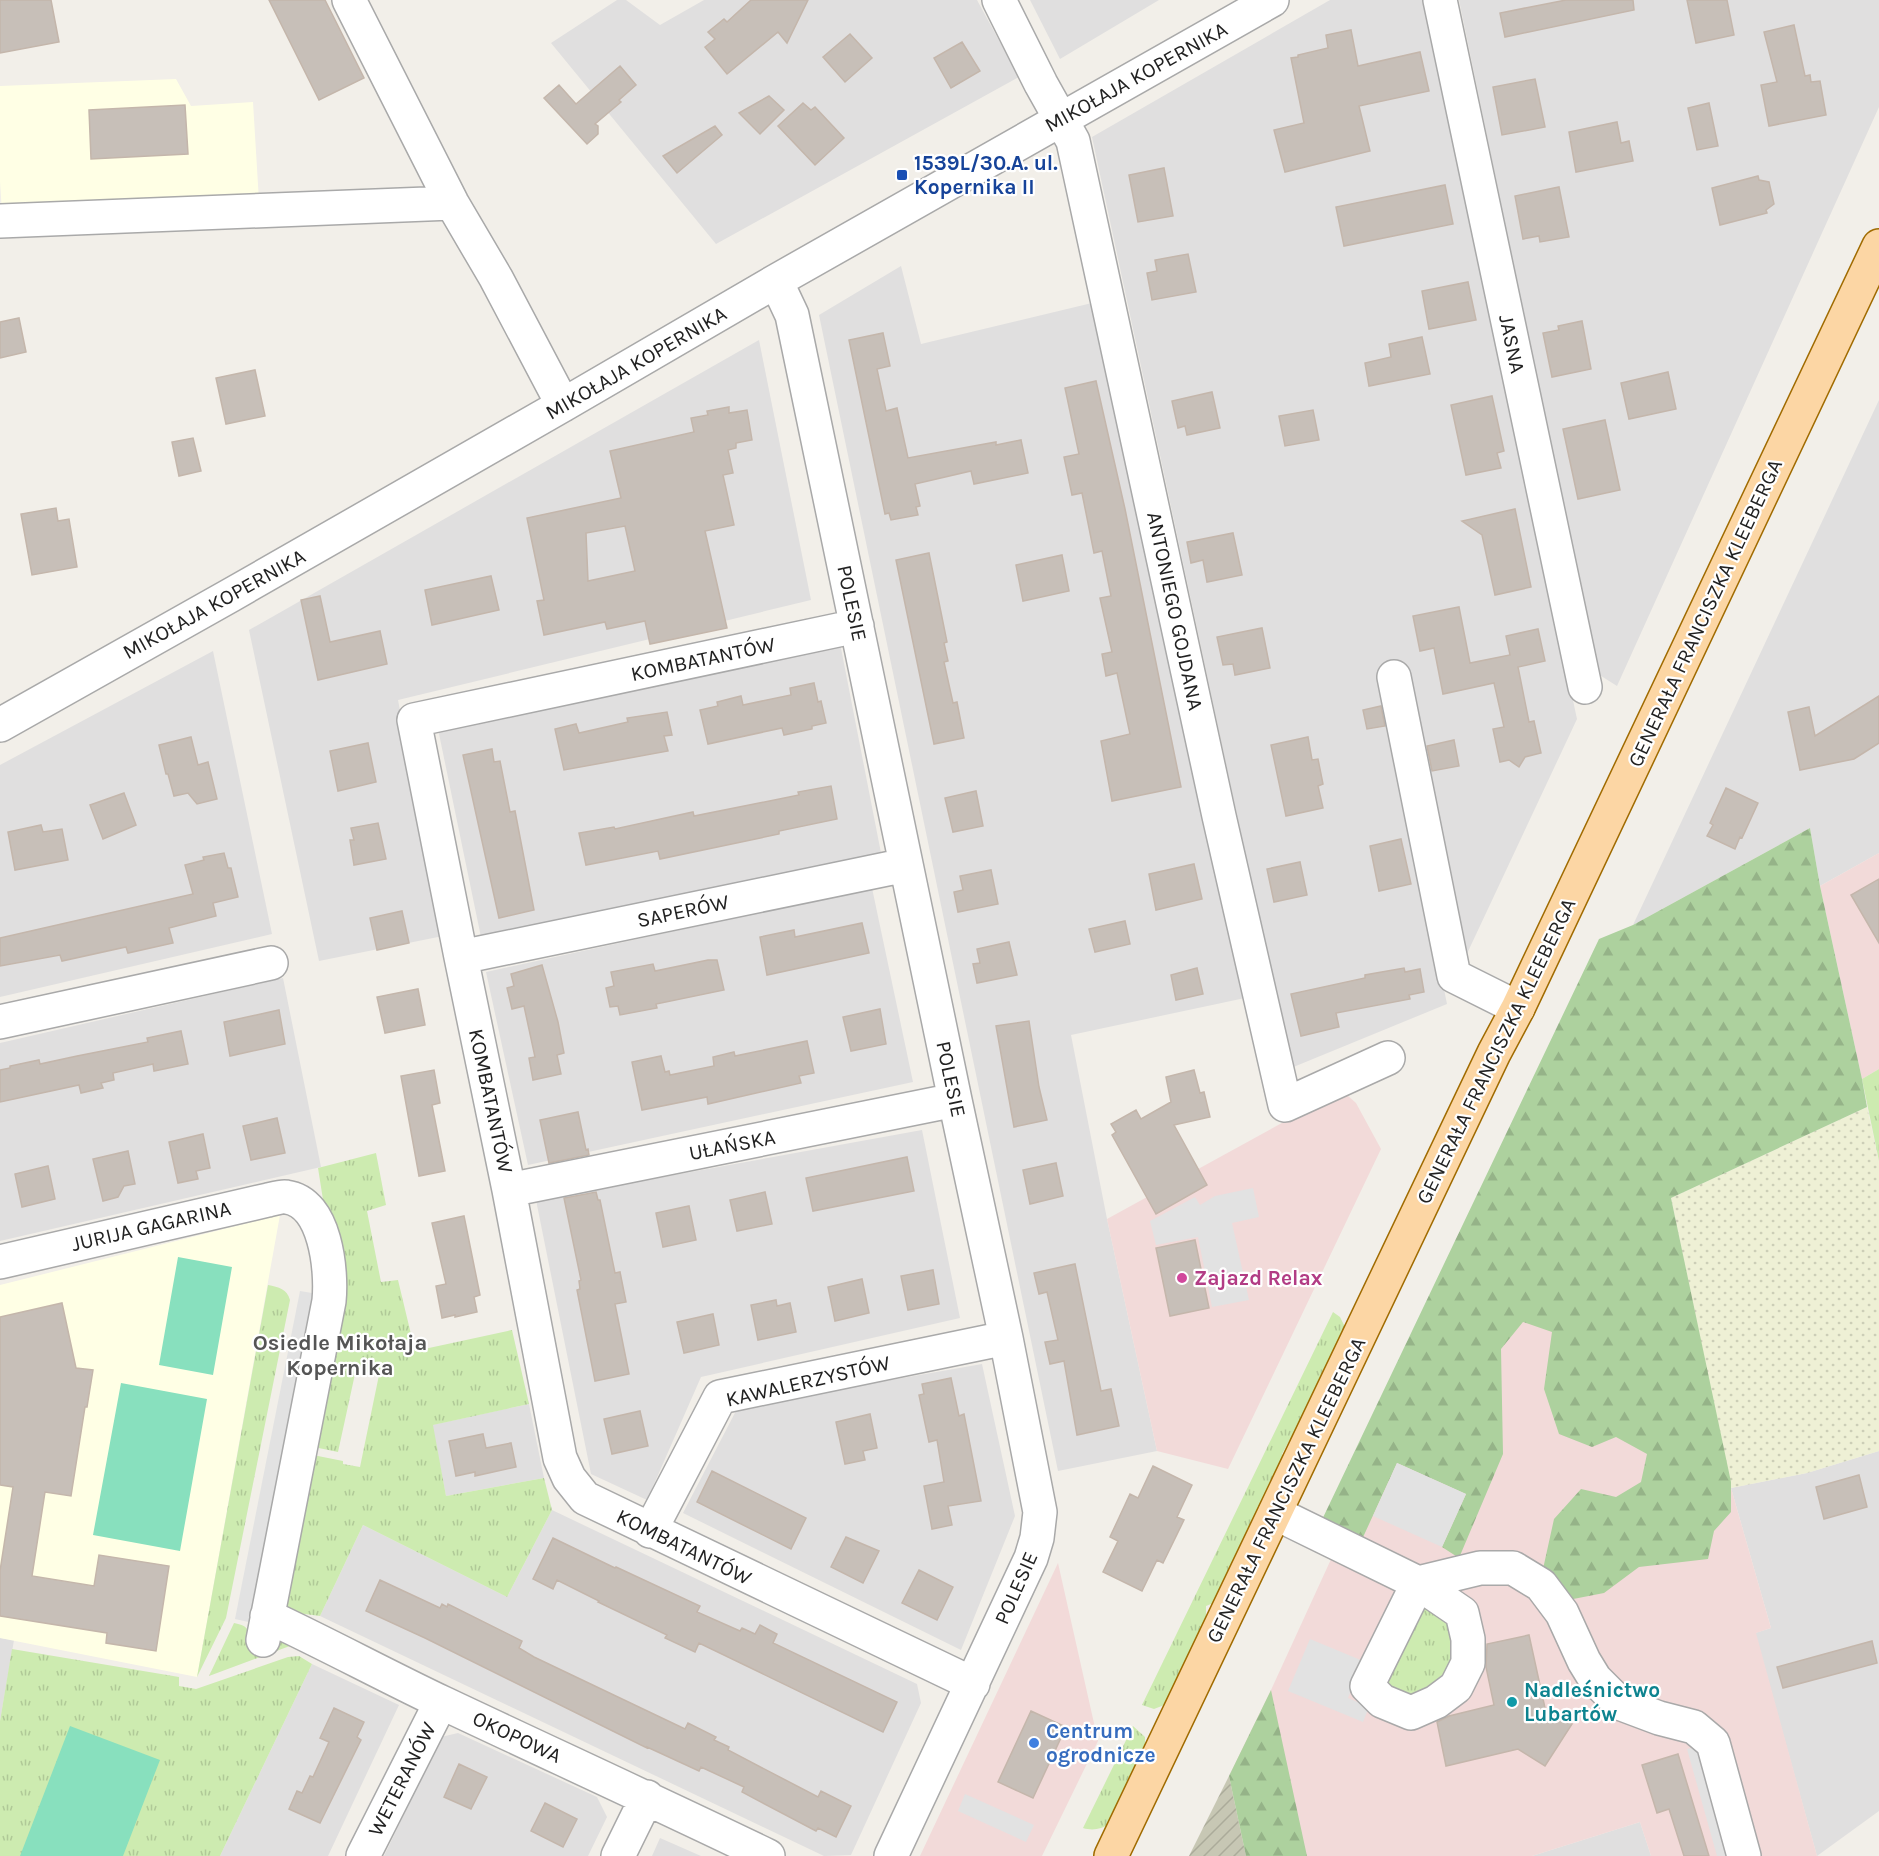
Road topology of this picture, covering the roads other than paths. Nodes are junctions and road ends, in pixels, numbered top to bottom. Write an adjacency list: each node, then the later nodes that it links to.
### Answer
1 (349, 0): 6 (street)
2 (999, 0): 5 (street, ANTONIEGO GOJDANA)
3 (1272, 0): 5 (street, MIKOŁAJA KOPERNIKA)
4 (1440, 0): 13 (street, JASNA)
5 (1061, 118): 9 (street, MIKOŁAJA KOPERNIKA); 20 (street, ANTONIEGO GOJDANA)
6 (452, 203): 7 (street); 10 (street)
7 (0, 221)
8 (1879, 246): 18 (main road, GENERAŁA FRANCISZKA KLEEBERGA)
9 (776, 280): 10 (street, MIKOŁAJA KOPERNIKA); 11 (street, POLESIE)
10 (563, 405): 14 (street, MIKOŁAJA KOPERNIKA)
11 (857, 626): 15 (street, POLESIE); 16 (street, KOMBATANTÓW)
12 (1394, 677): 18 (street)
13 (1585, 687)
14 (0, 725)
15 (906, 864): 16 (street, SAPERÓW); 21 (street, POLESIE)
16 (461, 957): 22 (street, KOMBATANTÓW)
17 (271, 963): 19 (street)
18 (1518, 1008): 25 (main road, GENERAŁA FRANCISZKA KLEEBERGA)
19 (0, 1022)
20 (1388, 1058)
21 (955, 1100): 22 (street, UŁAŃSKA); 24 (street, POLESIE)
22 (509, 1190): 26 (street, KOMBATANTÓW)
23 (0, 1262): 27 (street, JURIJA GAGARINA)
24 (1006, 1338): 26 (street, KAWALERZYSTÓW); 28 (street, POLESIE)
25 (1275, 1513): 35 (main road, GENERAŁA FRANCISZKA KLEEBERGA); 36 (street)
26 (650, 1531): 28 (street, KOMBATANTÓW)
27 (265, 1628): 29 (street, OKOPOWA)
28 (973, 1684): 34 (street, POLESIE)
29 (441, 1702): 30 (street, OKOPOWA); 31 (street, WETERANÓW)
30 (647, 1797): 32 (street); 33 (street, OKOPOWA)
31 (363, 1856)
32 (618, 1856)
33 (768, 1856)
34 (891, 1856)
35 (1111, 1856)
36 (1744, 1856)

